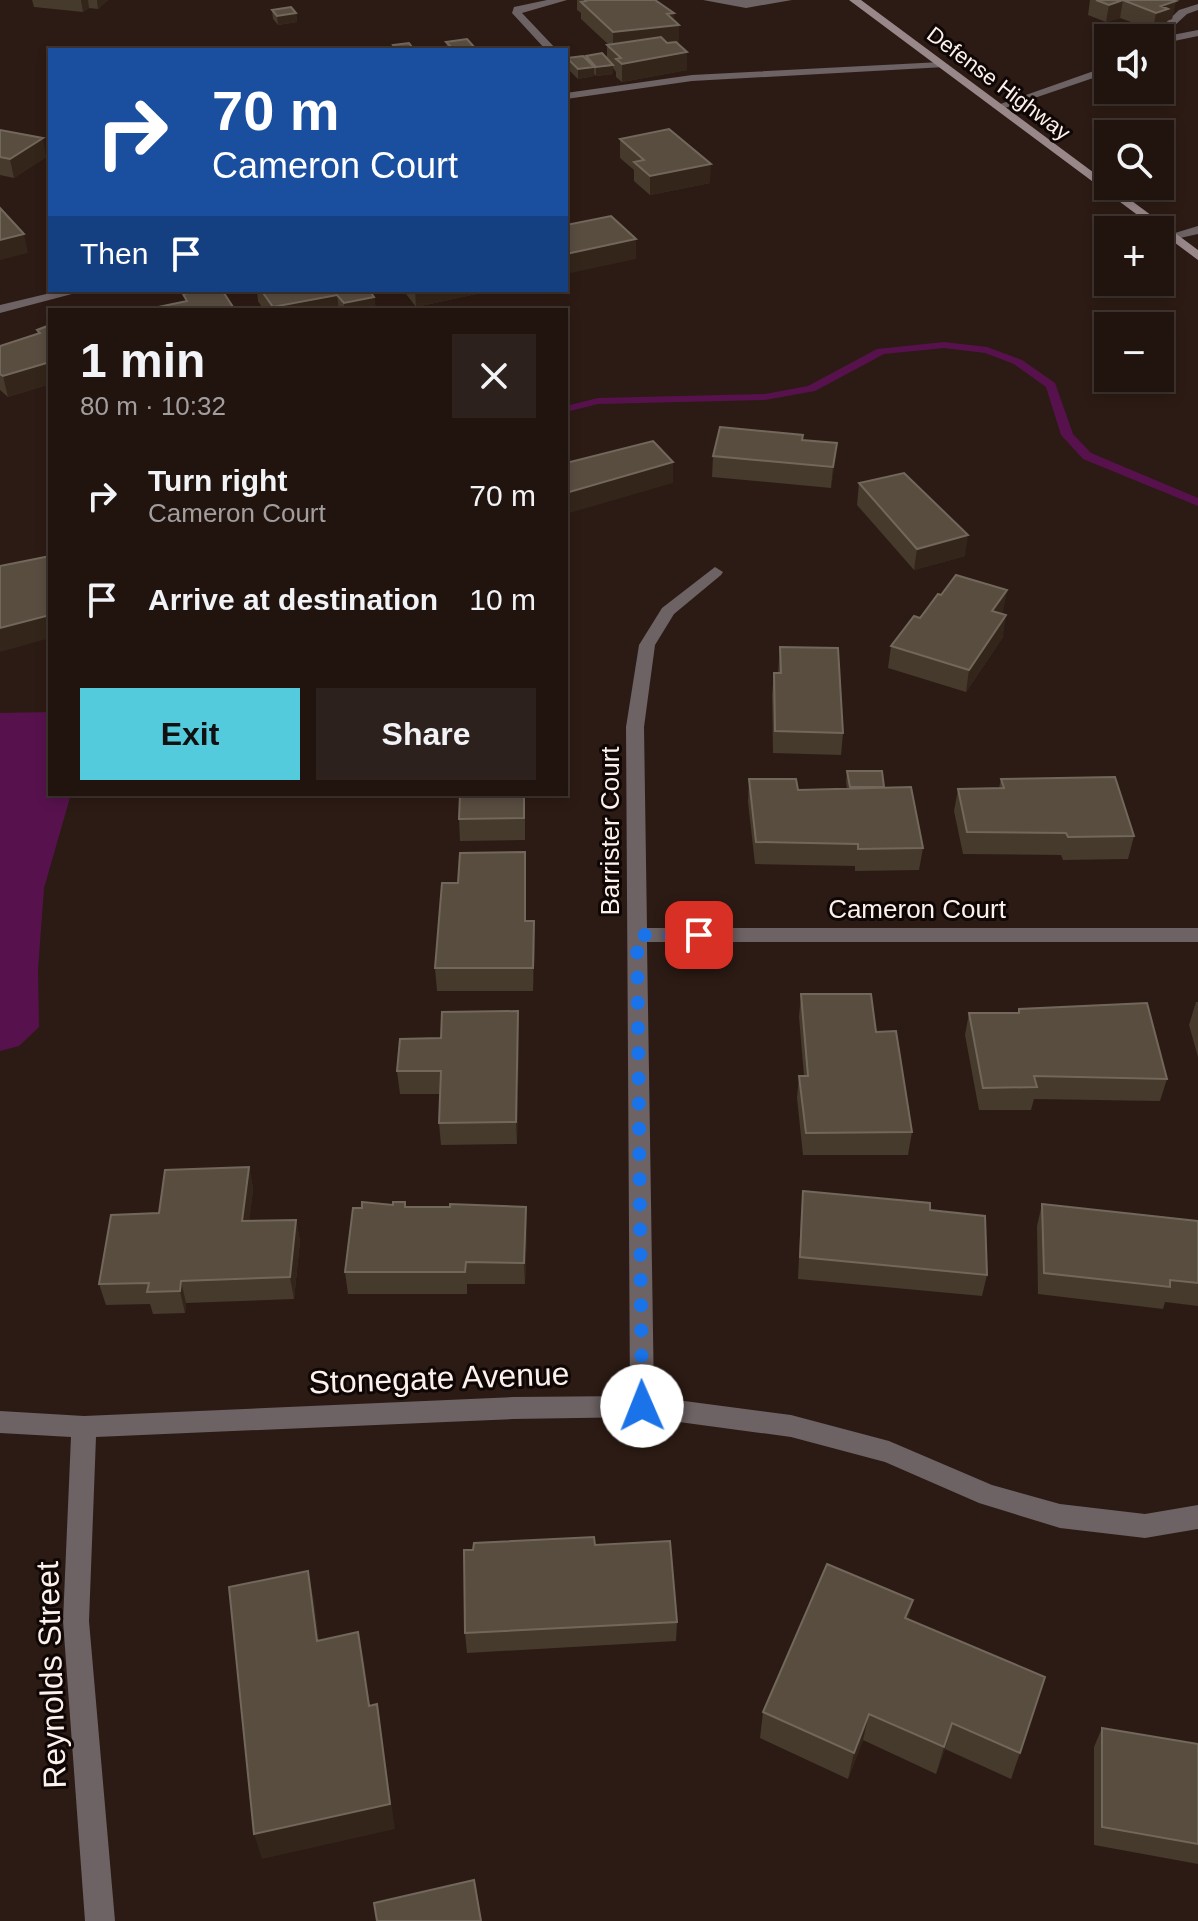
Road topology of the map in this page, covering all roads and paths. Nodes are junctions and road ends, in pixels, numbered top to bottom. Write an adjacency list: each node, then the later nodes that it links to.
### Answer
1 (562, 0): 9 (street)
2 (708, 0): 3 (street)
3 (787, 0)
4 (854, 0): 10 (main road, Defense Highway)
5 (1198, 7): 6 (street)
6 (1170, 24)
7 (1198, 33): 8 (street)
8 (1174, 38)
9 (550, 48)
10 (941, 65): 12 (street); 13 (main road, Defense Highway)
11 (1094, 74): 13 (street)
12 (568, 96)
13 (998, 107): 14 (main road, Defense Highway)
14 (1144, 216)
15 (1198, 230): 16 (street)
16 (1174, 235)
17 (1174, 238): 18 (main road, Defense Highway)
18 (1198, 256)
19 (72, 292): 20 (street)
20 (0, 309)
21 (715, 572): 22 (street, Barrister Court)
22 (637, 935): 23 (street, Cameron Court); 24 (street, Barrister Court)
23 (1198, 935)
24 (642, 1406): 26 (street, Stonegate Avenue); 27 (street, Stonegate Avenue)
25 (0, 1422): 26 (street, Stonegate Avenue)
26 (84, 1427): 28 (street, Reynolds Street)
27 (1198, 1517)
28 (100, 1921)

